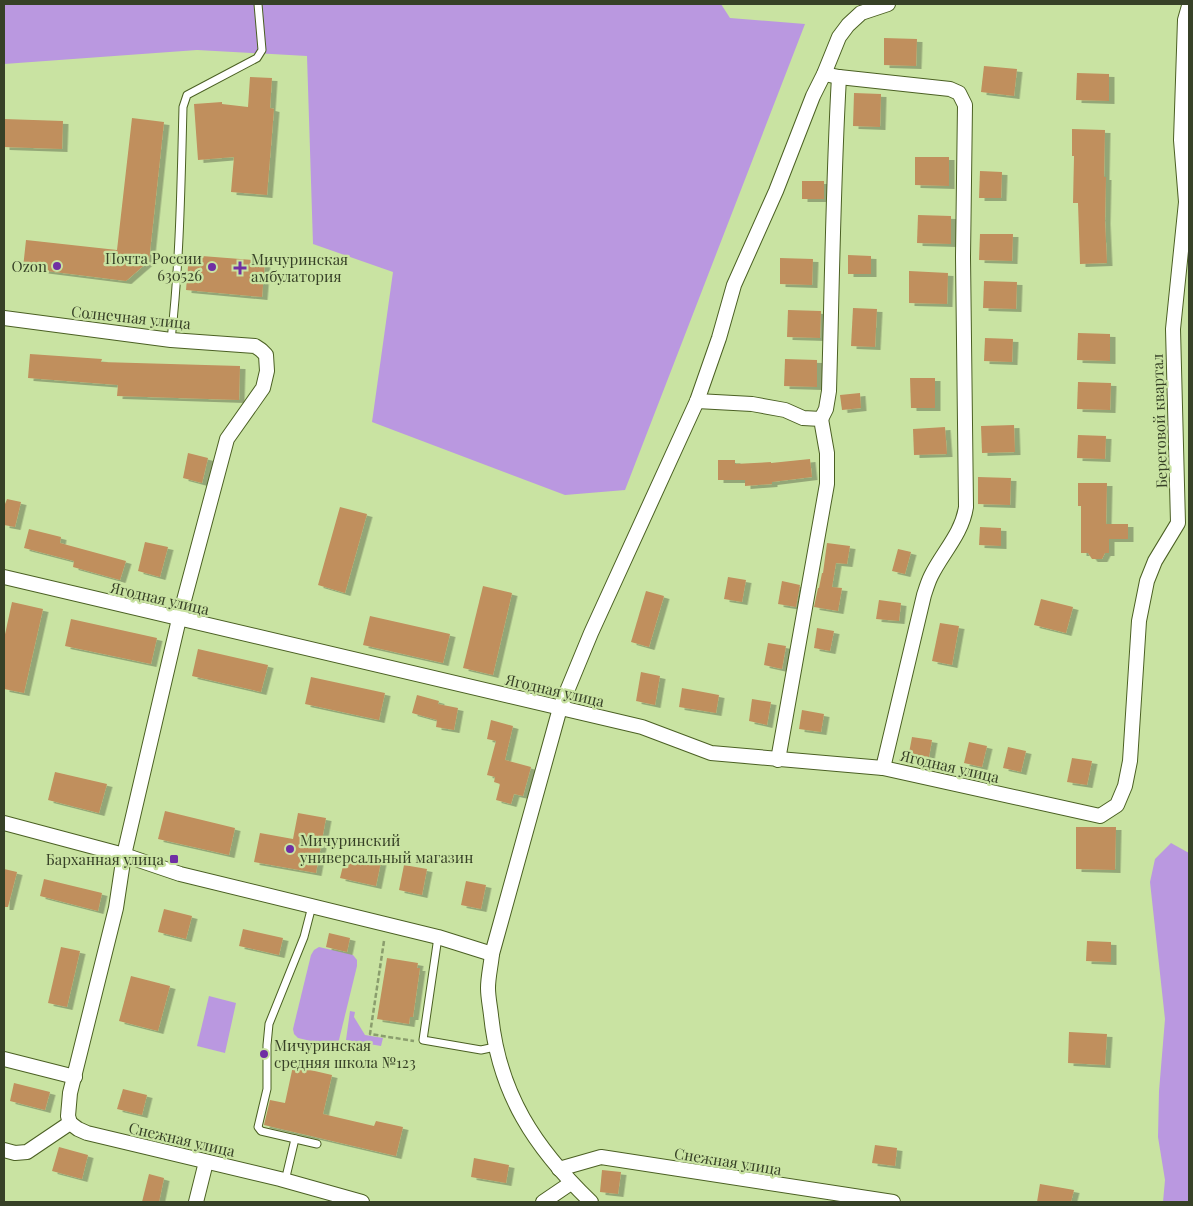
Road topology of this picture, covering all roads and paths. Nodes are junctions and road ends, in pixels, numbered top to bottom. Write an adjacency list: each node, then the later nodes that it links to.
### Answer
1 (258, 4): 7 (lane)
2 (888, 4): 4 (street)
3 (1189, 6): 15 (street, Береговой квартал)
4 (824, 74): 5 (street); 8 (street)
5 (838, 77): 9 (street); 14 (street)
6 (4, 318): 7 (street, Солнечная улица)
7 (171, 340): 11 (street, Солнечная улица)
8 (697, 401): 9 (street); 12 (street)
9 (821, 419): 13 (street)
10 (4, 577): 11 (street, Ягодная улица)
11 (179, 619): 12 (street, Ягодная улица); 17 (street)
12 (560, 708): 13 (street, Ягодная улица); 21 (street)
13 (778, 760): 14 (street, Ягодная улица)
14 (883, 768): 15 (street, Ягодная улица)
15 (1100, 816)
16 (4, 823): 17 (street)
17 (124, 855): 18 (street); 25 (street)
18 (312, 906): 19 (street); 27 (lane)
19 (438, 937): 21 (street); 22 (lane)
20 (384, 941): 22 (path)
21 (492, 954): 23 (street)
22 (423, 1040): 23 (lane)
23 (495, 1047): 31 (street)
24 (4, 1060): 25 (street)
25 (74, 1077): 26 (street)
26 (70, 1123): 29 (street); 30 (street, Снежная улица)
27 (295, 1139): 28 (lane); 32 (lane)
28 (317, 1144)
29 (4, 1150)
30 (206, 1162): 32 (street, Снежная улица); 34 (street)
31 (560, 1169): 33 (street); 38 (street, Снежная улица)
32 (285, 1181): 35 (street, Снежная улица)
33 (571, 1183): 36 (street); 37 (street)
34 (196, 1202)
35 (362, 1202)
36 (543, 1202)
37 (591, 1202)
38 (893, 1202)

